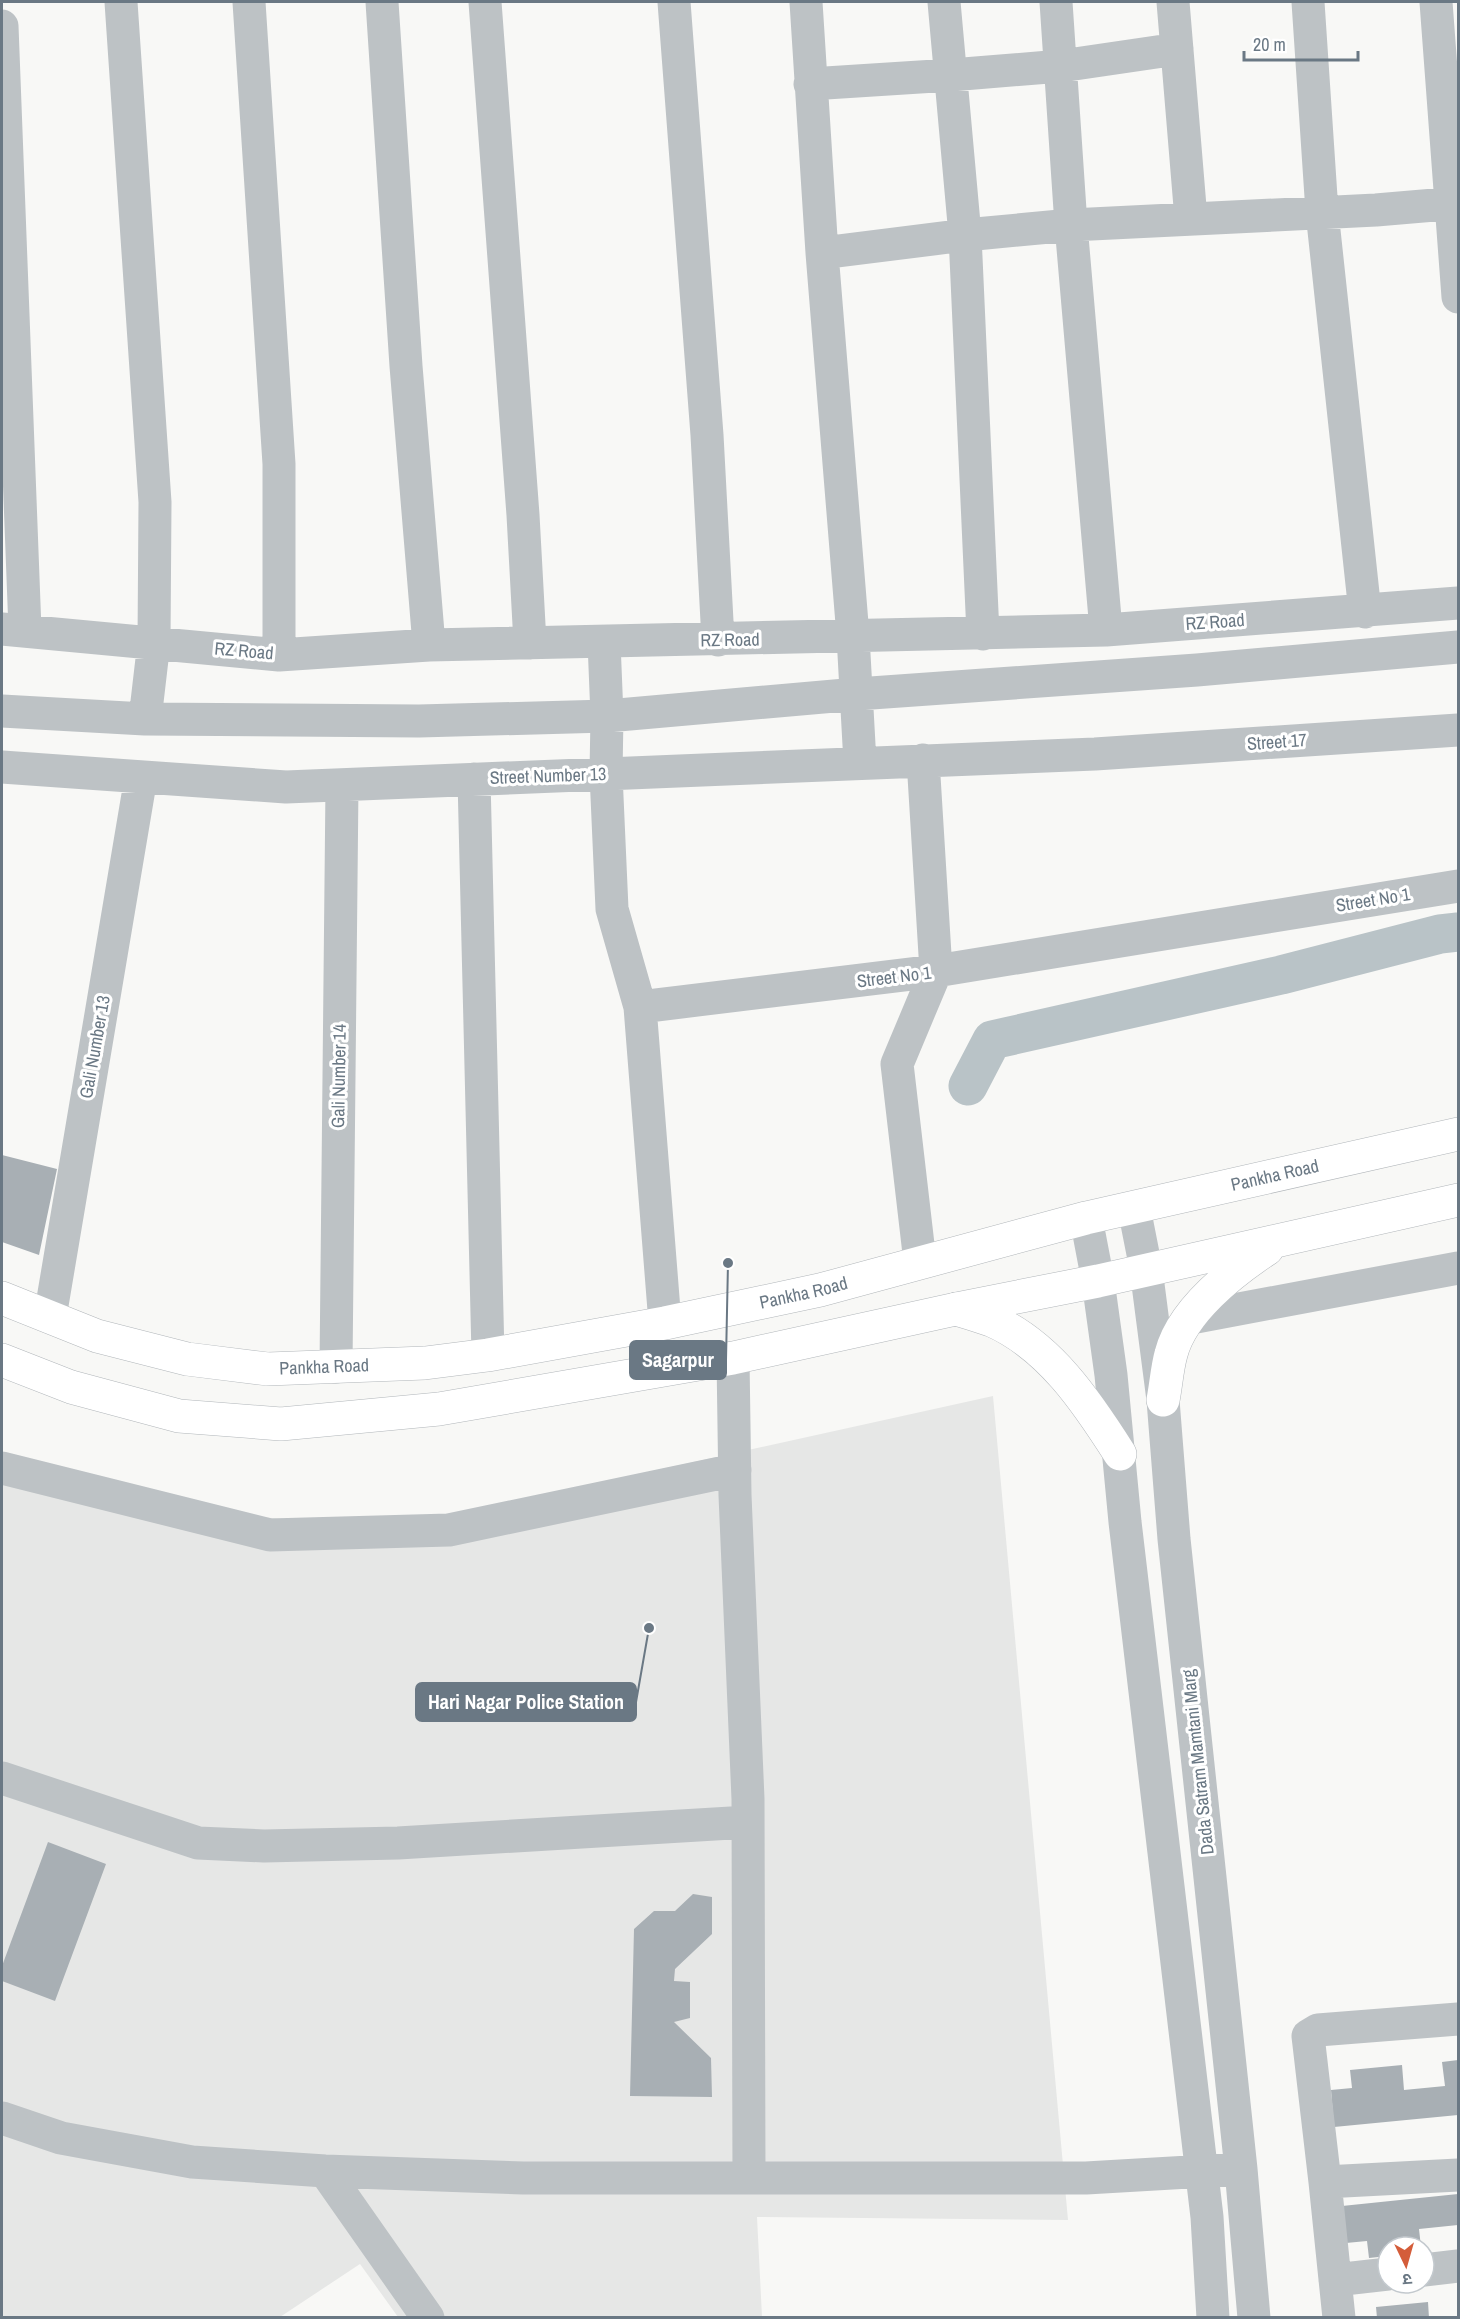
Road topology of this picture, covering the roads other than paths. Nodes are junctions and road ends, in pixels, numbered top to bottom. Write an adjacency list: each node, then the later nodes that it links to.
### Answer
1 (121, 2): 31 (street)
2 (249, 2): 36 (street)
3 (382, 2): 34 (street)
4 (485, 2): 33 (street)
5 (675, 2): 30 (street)
6 (806, 2): 16 (street)
7 (944, 2): 15 (street)
8 (1056, 2): 14 (street)
9 (1173, 2): 13 (street)
10 (1308, 2): 18 (street)
11 (1436, 2): 17 (street)
12 (2, 26): 26 (street)
13 (1177, 49): 14 (street); 19 (street)
14 (1061, 66): 15 (street); 20 (street)
15 (951, 75): 16 (street); 21 (street)
16 (810, 84): 22 (street)
17 (1455, 203): 18 (street); 23 (street)
18 (1322, 212): 19 (street); 25 (street)
19 (1191, 219): 20 (street)
20 (1071, 225): 21 (street); 27 (street)
21 (965, 235): 22 (street); 28 (street)
22 (822, 253): 29 (street)
23 (1458, 297)
24 (1458, 603): 25 (street, RZ Road)
25 (1365, 612): 27 (street, RZ Road)
26 (13, 629): 31 (street, RZ Road)
27 (1106, 630): 28 (street, RZ Road)
28 (983, 633): 29 (street, RZ Road)
29 (853, 636): 30 (street, RZ Road); 37 (street)
30 (718, 640): 32 (street, RZ Road)
31 (154, 642): 36 (street, RZ Road); 40 (street)
32 (604, 642): 33 (street, RZ Road); 39 (street)
33 (530, 644): 34 (street, RZ Road)
34 (429, 645): 36 (street, RZ Road)
35 (1458, 647): 37 (street)
36 (279, 655)
37 (857, 694): 39 (street); 44 (street)
38 (2, 711): 40 (street)
39 (607, 716): 40 (street); 46 (street)
40 (145, 720)
41 (1458, 730): 42 (street, Street 17)
42 (1095, 754): 43 (street, Street Number 13)
43 (923, 760): 44 (street, Street Number 13); 51 (street)
44 (860, 763): 46 (street, Street Number 13)
45 (2, 767): 47 (street, Street Number 13)
46 (606, 774): 48 (street, Street Number 13); 52 (street)
47 (141, 777): 49 (street, Street Number 13); 64 (street, Gali Number 13)
48 (474, 779): 49 (street, Street Number 13); 67 (street)
49 (342, 785): 70 (street, Gali Number 14)
50 (1458, 886): 51 (street, Street No 1)
51 (936, 971): 52 (street, Street No 1); 58 (street)
52 (640, 1007): 66 (street)
53 (1458, 1134): 55 (main road, Pankha Road)
54 (1458, 1200): 57 (main road)
55 (1134, 1208): 56 (main road, Pankha Road); 60 (street, Dada Satram Mamtani Marg)
56 (1086, 1218): 58 (main road, Pankha Road); 61 (street)
57 (1278, 1241): 60 (main road); 65 (main road)
58 (920, 1263): 66 (main road, Pankha Road)
59 (1458, 1268): 65 (street)
60 (1146, 1269): 61 (main road); 71 (street, Dada Satram Mamtani Marg)
61 (1098, 1281): 63 (main road); 72 (street)
62 (2, 1298): 64 (main road, Pankha Road)
63 (956, 1309): 68 (main road); 72 (main road)
64 (50, 1317): 70 (main road, Pankha Road)
65 (1191, 1318): 71 (main road)
66 (665, 1323): 67 (main road, Pankha Road)
67 (488, 1354): 70 (main road, Pankha Road)
68 (733, 1358): 69 (main road); 74 (street)
69 (2, 1360)
70 (336, 1367)
71 (1163, 1400): 79 (street, Dada Satram Mamtani Marg)
72 (1120, 1454): 80 (street)
73 (2, 1468): 74 (street)
74 (735, 1470): 76 (street)
75 (2, 1778): 76 (street)
76 (748, 1821): 83 (street)
77 (1458, 2019): 84 (street)
78 (2, 2118): 81 (street)
79 (1241, 2169): 80 (street); 91 (street, Dada Satram Mamtani Marg)
80 (1200, 2171): 83 (street); 90 (street)
81 (326, 2172): 83 (street); 89 (street)
82 (1458, 2175): 84 (street)
83 (749, 2178)
84 (1325, 2182): 88 (street)
85 (1458, 2266): 86 (street)
86 (1436, 2269)
87 (1376, 2275): 88 (street)
88 (1335, 2280): 92 (street)
89 (428, 2318)
90 (1213, 2318)
91 (1254, 2318)
92 (1339, 2318)

